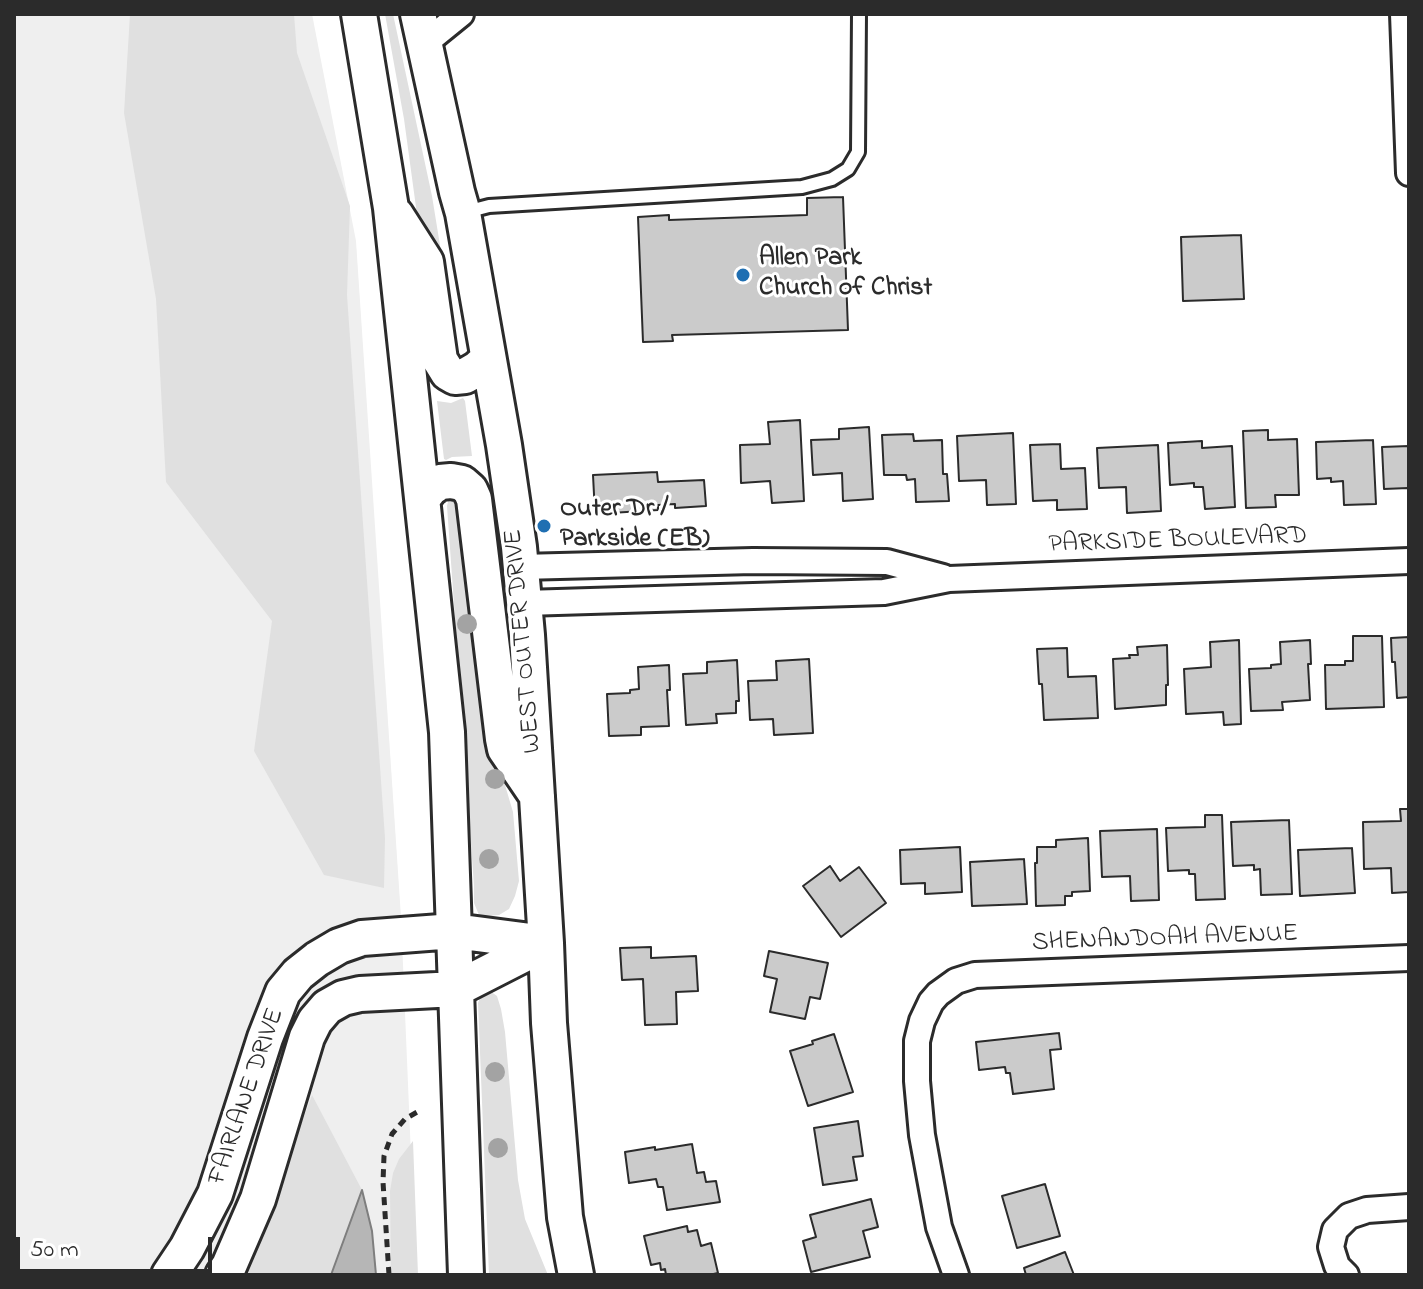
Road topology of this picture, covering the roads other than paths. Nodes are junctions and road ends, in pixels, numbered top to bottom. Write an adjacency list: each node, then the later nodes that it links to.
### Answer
1 (359, 14): 7 (main road)
2 (461, 14): 5 (street)
3 (859, 14): 8 (lane)
4 (1403, 14): 6 (street)
5 (421, 29): 8 (main road, WEST OUTER DRIVE)
6 (1409, 173)
7 (391, 208): 9 (main road); 10 (main road)
8 (463, 213): 9 (main road, WEST OUTER DRIVE)
9 (488, 359): 12 (main road, WEST OUTER DRIVE)
10 (423, 498): 15 (main road); 16 (main road)
11 (1409, 561): 13 (street, PARKSIDE BOULEVARD)
12 (521, 567): 13 (street, PARKSIDE BOULEVARD); 14 (main road, WEST OUTER DRIVE)
13 (949, 579): 14 (street, PARKSIDE BOULEVARD)
14 (525, 603): 15 (main road, WEST OUTER DRIVE)
15 (537, 796): 17 (main road, WEST OUTER DRIVE)
16 (454, 931): 17 (main road, FAIRLANE DRIVE); 19 (main road); 21 (main road, FAIRLANE DRIVE)
17 (546, 943): 19 (main road, FAIRLANE DRIVE); 24 (main road, WEST OUTER DRIVE)
18 (1409, 958): 25 (street, SHENANDOAH AVENUE)
19 (456, 989): 22 (main road, FAIRLANE DRIVE); 23 (main road)
20 (1409, 1207): 26 (street)
21 (169, 1275)
22 (223, 1275)
23 (466, 1275)
24 (576, 1275)
25 (956, 1275)
26 (1346, 1275)

